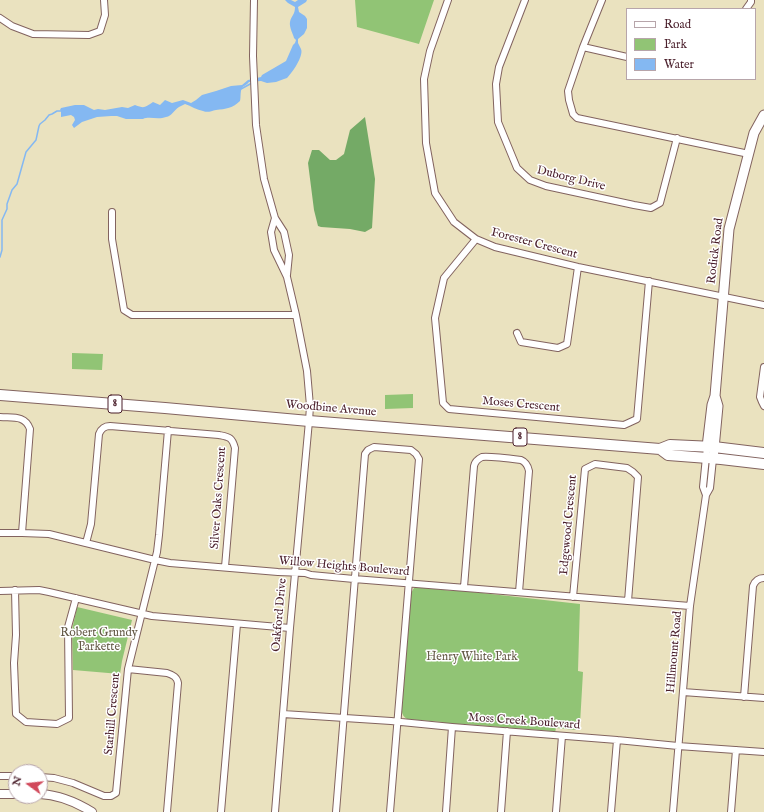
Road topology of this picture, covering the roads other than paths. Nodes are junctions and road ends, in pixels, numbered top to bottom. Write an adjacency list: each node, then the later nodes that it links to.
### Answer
1 (104, 0): 6 (street)
2 (254, 0): 13 (street)
3 (448, 0): 14 (street, Forester Crescent)
4 (525, 0): 10 (street, Duborg Drive)
5 (602, 0): 7 (street)
6 (0, 18)
7 (583, 47): 8 (street); 10 (street)
8 (626, 57)
9 (764, 115): 11 (main road, Rodick Road)
10 (677, 138): 11 (street)
11 (749, 154): 18 (main road, Rodick Road)
12 (112, 212): 20 (street)
13 (274, 218): 16 (street); 16 (street)
14 (476, 239): 15 (street, Forester Crescent); 17 (street, Moses Crescent)
15 (578, 268): 17 (street, Forester Crescent); 21 (street)
16 (287, 277): 20 (street, Oakford Drive)
17 (649, 281): 18 (street, Forester Crescent)
18 (723, 297): 19 (street, Forester Crescent); 28 (main road, Rodick Road)
19 (764, 305)
20 (296, 315): 26 (street, Oakford Drive)
21 (517, 333)
22 (764, 367): 24 (street)
23 (0, 395): 26 (main road, Woodbine Avenue / 8)
24 (764, 406)
25 (0, 417): 34 (street)
26 (309, 421): 29 (main road, Woodbine Avenue / 8); 38 (street, Oakford Drive)
27 (168, 430): 35 (street, Silver Oaks Crescent); 36 (street, Starhill Crescent); 37 (street, Silver Oaks Crescent)
28 (711, 447): 29 (main road, Woodbine Avenue / 8); 30 (main road, Woodbine Avenue / 8); 31 (main road, Rodick Road)
29 (660, 449): 31 (main road, Woodbine Avenue / 8)
30 (764, 453)
31 (710, 459): 32 (main road, Woodbine Avenue / 8); 49 (street, Hillmount Road)
32 (764, 464)
33 (0, 533): 34 (street, Willow Heights Boulevard)
34 (22, 533): 35 (street, Willow Heights Boulevard)
35 (86, 543): 36 (street, Willow Heights Boulevard)
36 (155, 560): 37 (street, Willow Heights Boulevard); 50 (street, Starhill Crescent)
37 (225, 568): 38 (street, Willow Heights Boulevard)
38 (295, 573): 40 (street, Willow Heights Boulevard); 52 (street, Oakford Drive)
39 (764, 578): 55 (street)
40 (354, 579): 41 (street, Willow Heights Boulevard); 41 (street); 58 (street)
41 (409, 583): 42 (street, Willow Heights Boulevard); 59 (street)
42 (464, 588): 45 (street, Willow Heights Boulevard); 45 (street)
43 (15, 590): 44 (street); 47 (street); 47 (street)
44 (0, 591)
45 (519, 592): 46 (street, Willow Heights Boulevard)
46 (573, 596): 48 (street, Willow Heights Boulevard); 48 (street, Edgewood Crescent)
47 (76, 598): 50 (street)
48 (628, 601): 49 (street, Willow Heights Boulevard)
49 (690, 606): 54 (street, Hillmount Road)
50 (141, 614): 51 (street); 53 (street, Starhill Crescent)
51 (237, 624): 52 (street); 71 (street)
52 (290, 628): 57 (street, Oakford Drive)
53 (128, 669): 67 (street, Starhill Crescent); 70 (street)
54 (683, 692): 55 (street); 64 (street, Hillmount Road)
55 (744, 697): 56 (street)
56 (764, 698)
57 (283, 714): 58 (street, Moss Creek Boulevard); 72 (street, Oakford Drive)
58 (343, 718): 59 (street, Moss Creek Boulevard); 73 (street)
59 (398, 722): 60 (street, Moss Creek Boulevard); 74 (street)
60 (452, 727): 61 (street, Moss Creek Boulevard); 75 (street)
61 (507, 731): 62 (street, Moss Creek Boulevard); 76 (street)
62 (562, 736): 63 (street, Moss Creek Boulevard); 77 (street)
63 (617, 740): 64 (street, Moss Creek Boulevard); 78 (street)
64 (678, 746): 65 (street, Moss Creek Boulevard); 79 (street, Hillmount Road)
65 (736, 750): 66 (street, Moss Creek Boulevard); 80 (street)
66 (764, 752)
67 (48, 778)
68 (48, 795): 69 (street)
69 (92, 812)
70 (167, 812)
71 (221, 812)
72 (275, 812)
73 (336, 812)
74 (390, 812)
75 (446, 812)
76 (501, 812)
77 (556, 812)
78 (611, 812)
79 (673, 812)
80 (731, 812)

